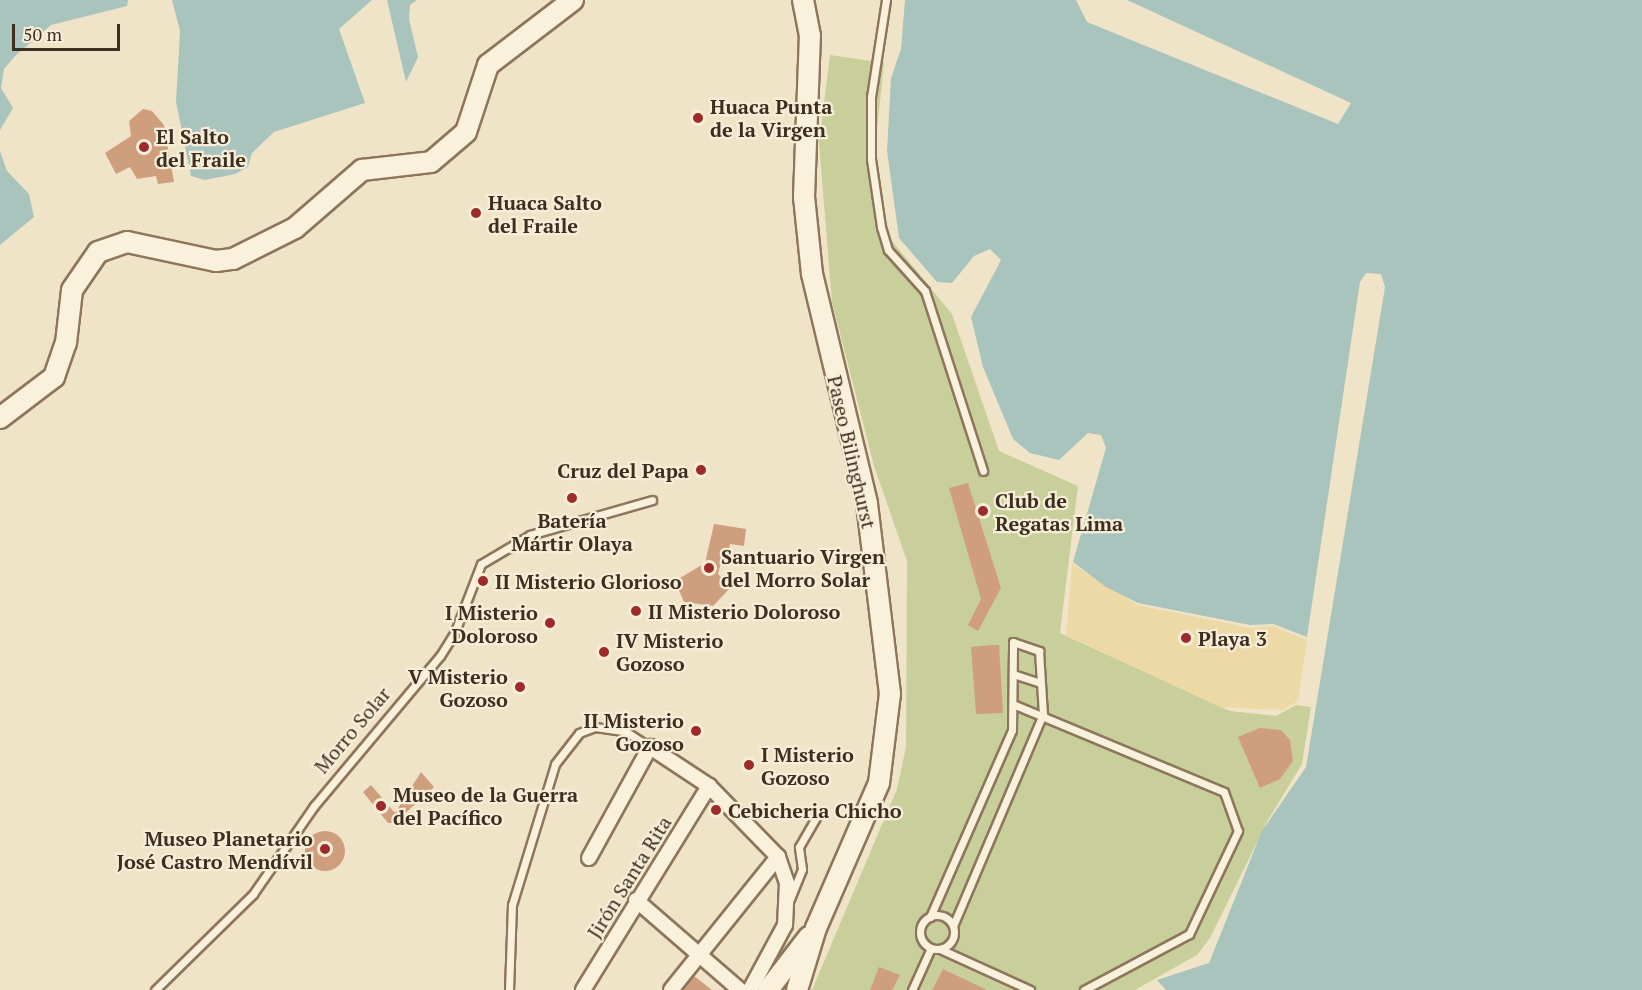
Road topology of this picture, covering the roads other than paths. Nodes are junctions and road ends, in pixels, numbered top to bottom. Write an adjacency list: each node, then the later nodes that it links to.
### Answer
1 (573, 0): 4 (main road)
2 (803, 0): 20 (main road, Paseo Bilinghurst)
3 (886, 0): 5 (lane)
4 (0, 417)
5 (983, 471)
6 (652, 500): 24 (lane, Morro Solar)
7 (1013, 674): 8 (lane); 8 (lane); 9 (lane)
8 (1041, 682): 10 (lane)
9 (1015, 705): 10 (lane); 18 (lane)
10 (1043, 714): 19 (lane); 34 (lane)
11 (650, 747): 12 (street); 15 (street); 25 (lane)
12 (709, 786): 14 (street); 16 (street, Jirón Santa Rita)
13 (819, 813): 17 (lane)
14 (778, 857): 17 (street); 23 (street)
15 (589, 858)
16 (636, 900): 23 (street); 26 (street, Jirón Santa Rita)
17 (788, 904): 29 (street)
18 (930, 917): 19 (lane); 21 (lane)
19 (953, 926): 22 (lane)
20 (816, 928): 30 (main road); 31 (main road)
21 (931, 948): 22 (lane); 32 (lane)
22 (940, 949): 33 (lane)
23 (700, 954): 27 (street); 28 (street)
24 (154, 990)
25 (509, 990)
26 (584, 990)
27 (671, 990)
28 (741, 990)
29 (750, 990)
30 (768, 990)
31 (797, 990)
32 (912, 990)
33 (1030, 990)
34 (1084, 990)

